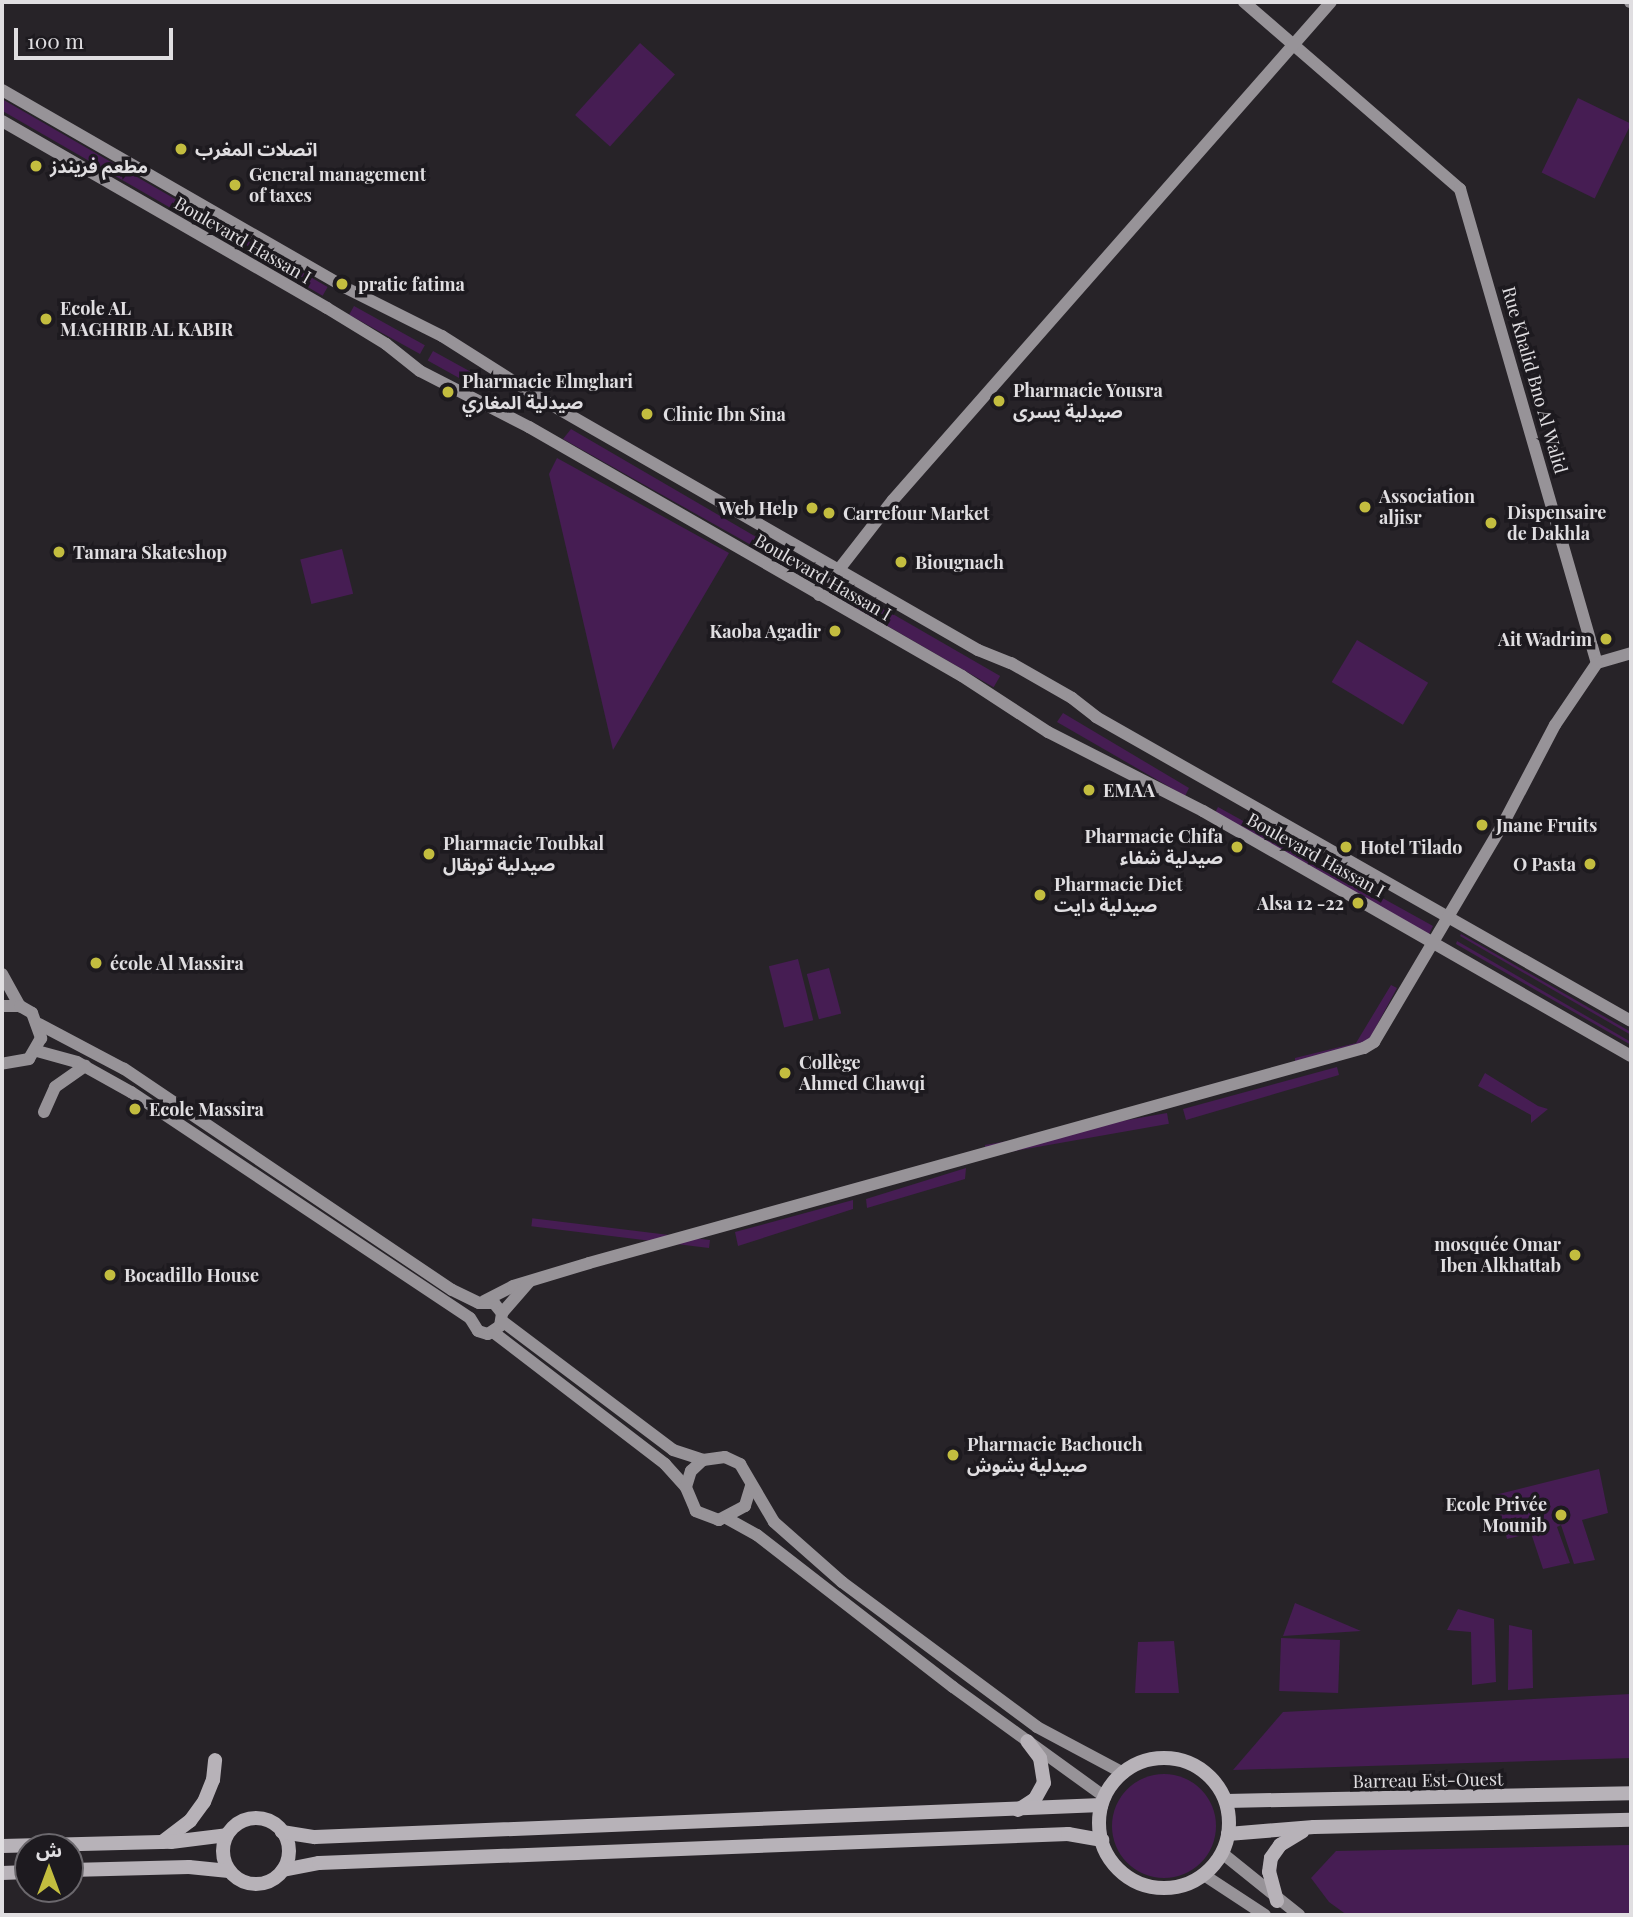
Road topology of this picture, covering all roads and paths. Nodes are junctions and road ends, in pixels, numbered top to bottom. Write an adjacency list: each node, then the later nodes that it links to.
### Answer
1 (1244, 2): 3 (street)
2 (1331, 2): 3 (street)
3 (1293, 45): 6 (street); 9 (street, Rue Khalid Bno Al Walid)
4 (2, 90): 6 (street, Boulevard Hassan I)
5 (2, 121): 7 (street, Boulevard Hassan I)
6 (837, 569): 7 (street); 10 (street, Boulevard Hassan I)
7 (819, 595): 11 (street, Boulevard Hassan I)
8 (1631, 653): 9 (street)
9 (1597, 663): 10 (street)
10 (1447, 912): 11 (street); 15 (street, Boulevard Hassan I)
11 (1432, 940): 18 (street, Boulevard Hassan I); 22 (street)
12 (2, 974): 14 (street)
13 (2, 1006): 14 (street)
14 (20, 1006): 16 (street)
15 (1631, 1021)
16 (39, 1024): 17 (street); 23 (street)
17 (37, 1051): 19 (street); 20 (street)
18 (1631, 1056)
19 (2, 1064)
20 (85, 1066): 21 (street); 25 (street)
21 (44, 1112)
22 (529, 1282): 23 (street); 24 (street)
23 (481, 1302): 24 (street); 25 (street)
24 (502, 1317): 26 (street); 27 (street)
25 (470, 1318): 26 (street)
26 (493, 1332): 29 (street)
27 (703, 1460): 28 (street); 29 (street)
28 (751, 1486): 30 (street); 33 (street)
29 (686, 1487): 30 (street)
30 (728, 1519): 31 (street)
31 (1027, 1741): 35 (street); 37 (main road)
32 (215, 1760): 44 (main road)
33 (1124, 1773): 35 (main road); 36 (main road)
34 (1631, 1794): 36 (main road, Barreau Est-Ouest)
35 (1103, 1801): 37 (main road); 43 (main road)
36 (1226, 1801): 41 (main road)
37 (1017, 1810): 40 (main road)
38 (1631, 1820): 39 (main road)
39 (1314, 1827): 41 (main road); 51 (main road)
40 (282, 1832): 42 (main road); 48 (main road)
41 (1228, 1834): 46 (main road)
42 (227, 1835): 44 (main road); 49 (main road)
43 (1102, 1840): 48 (main road); 50 (main road)
44 (162, 1843): 45 (main road)
45 (2, 1846)
46 (1222, 1853): 50 (main road); 51 (street)
47 (84, 1870): 49 (main road)
48 (283, 1870): 49 (main road)
49 (229, 1871)
50 (1204, 1875): 52 (street)
51 (1277, 1900): 53 (street)
52 (1265, 1915)
53 (1299, 1915)

